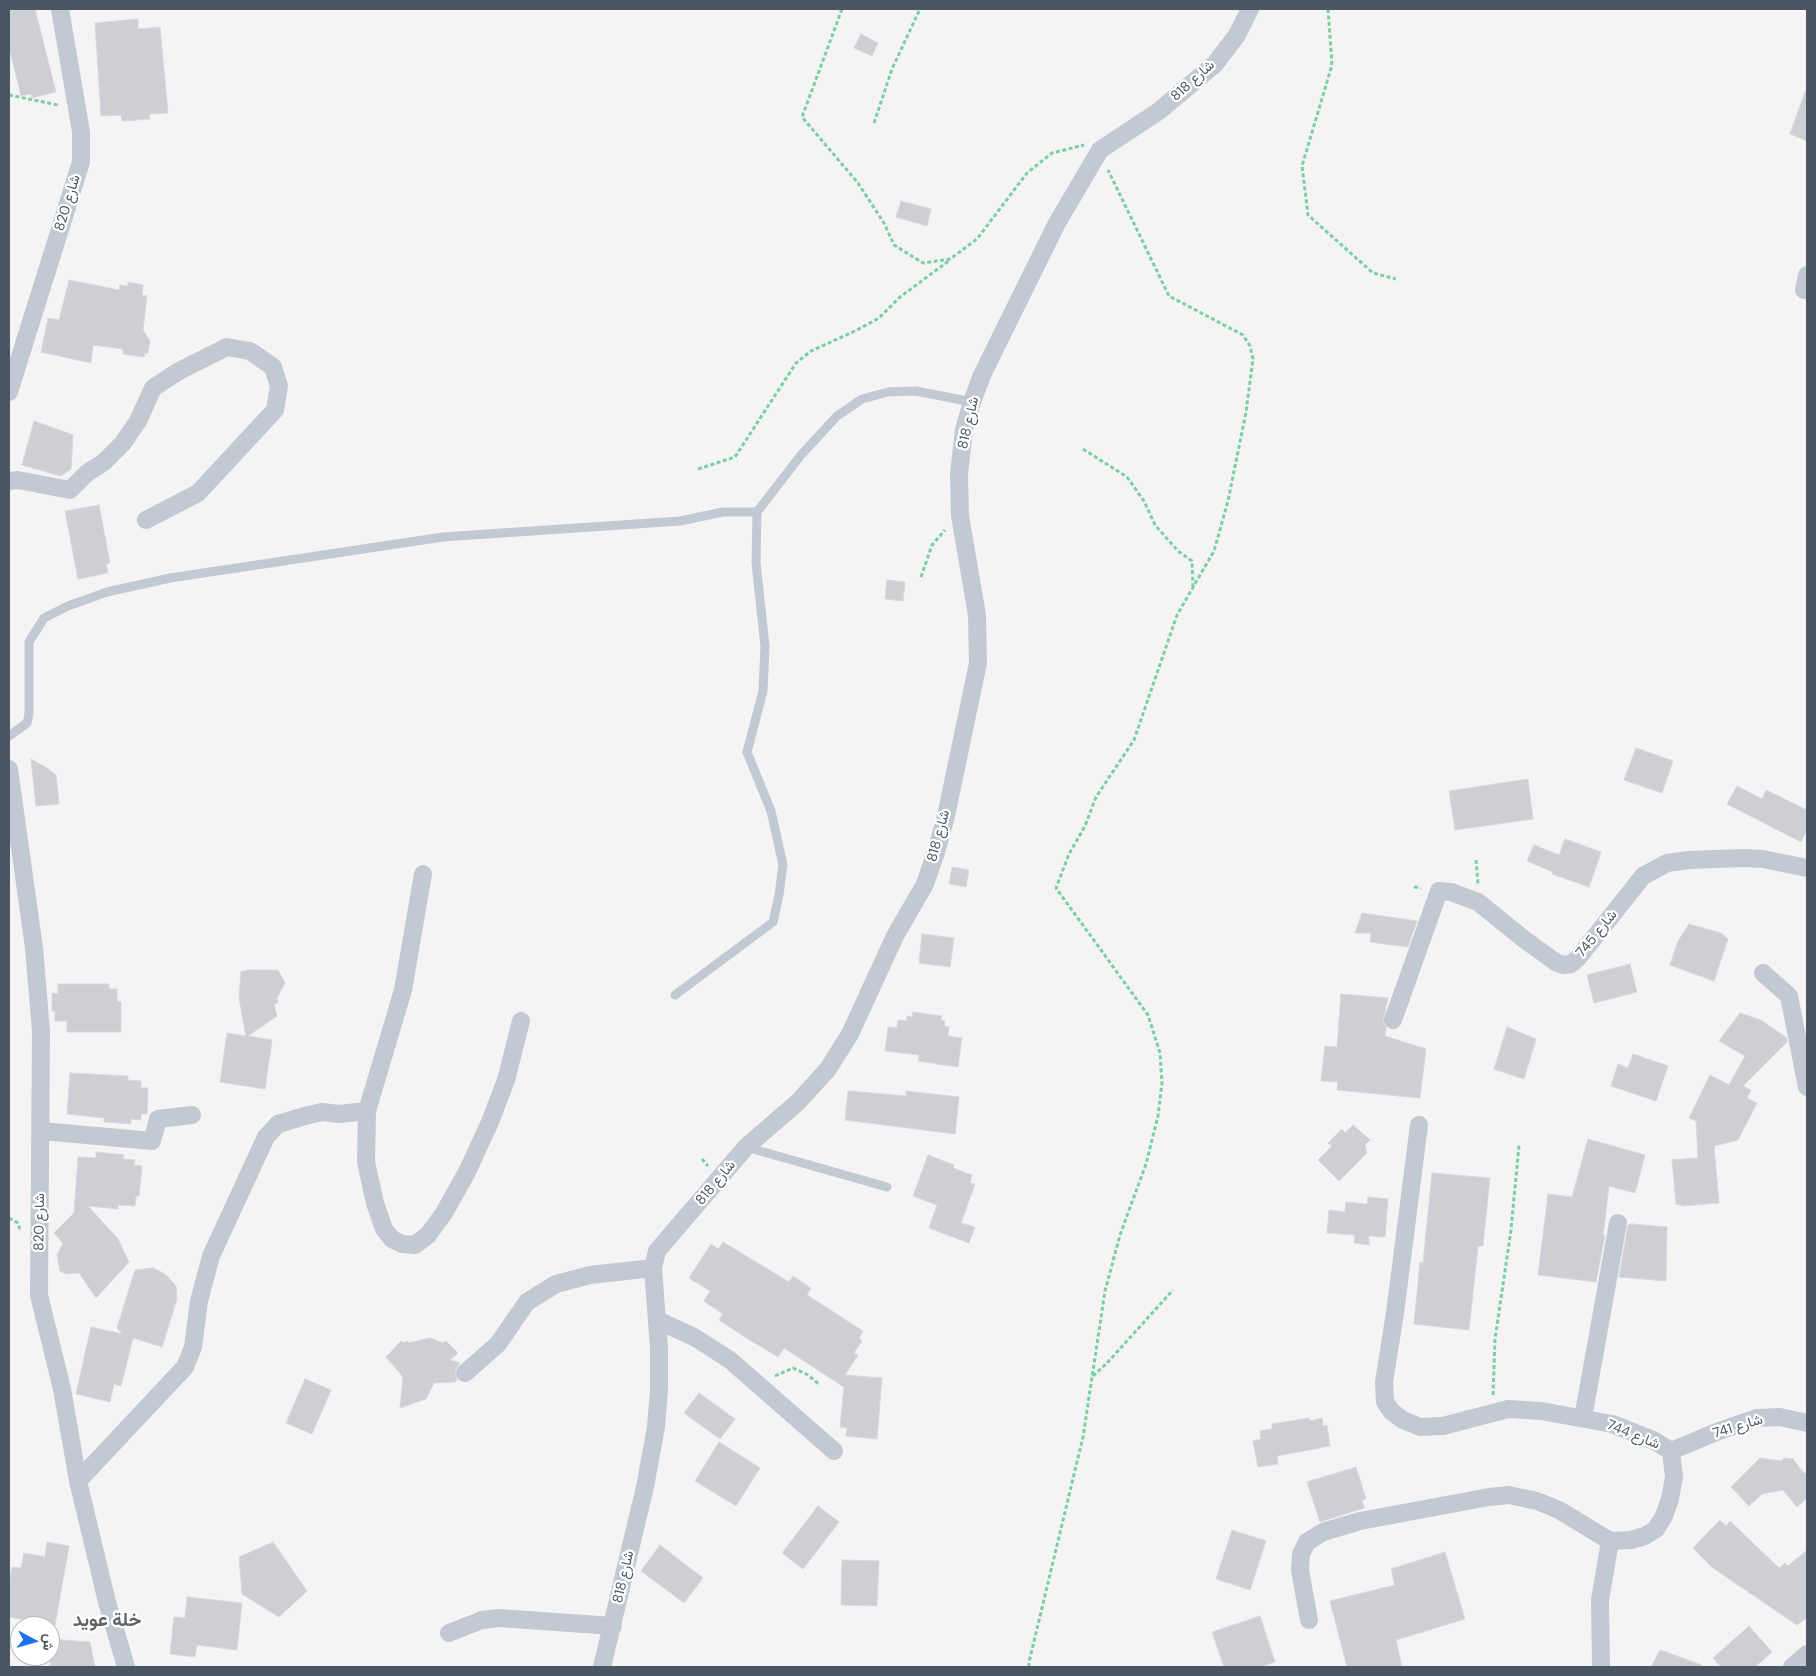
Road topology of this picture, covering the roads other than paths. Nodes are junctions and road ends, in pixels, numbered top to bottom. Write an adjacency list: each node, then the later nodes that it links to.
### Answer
1 (60, 9): 3 (street, شارع 820)
2 (1250, 9): 4 (street, شارع 818)
3 (9, 392)
4 (972, 402): 6 (lane); 21 (street, شارع 818)
5 (9, 481): 7 (street)
6 (757, 512): 8 (lane); 13 (lane)
7 (146, 520)
8 (9, 736)
9 (9, 769): 20 (street, شارع 820)
10 (1807, 868): 14 (street, شارع 745)
11 (423, 874): 17 (street)
12 (1764, 973): 16 (street)
13 (675, 996)
14 (1393, 1020)
15 (521, 1022): 17 (street)
16 (1807, 1087)
17 (368, 1112): 31 (street)
18 (192, 1115): 20 (street)
19 (1418, 1125): 27 (street, شارع 744)
20 (42, 1131): 31 (street, شارع 820)
21 (746, 1147): 22 (lane); 24 (street, شارع 818)
22 (887, 1187)
23 (1618, 1223): 27 (street)
24 (653, 1268): 25 (street, شارع 818); 26 (street)
25 (657, 1320): 29 (street); 34 (street, شارع 818)
26 (465, 1373)
27 (1583, 1418): 30 (street, شارع 744)
28 (1807, 1423): 30 (street, شارع 741)
29 (834, 1450)
30 (1671, 1452): 32 (street, شارع 744)
31 (78, 1481): 37 (street, شارع 820)
32 (1610, 1540): 33 (street); 39 (street)
33 (1309, 1620)
34 (613, 1626): 35 (street); 38 (street, شارع 818)
35 (449, 1633)
36 (1807, 1654): 40 (street)
37 (126, 1667)
38 (602, 1667)
39 (1601, 1667)
40 (1792, 1667)

